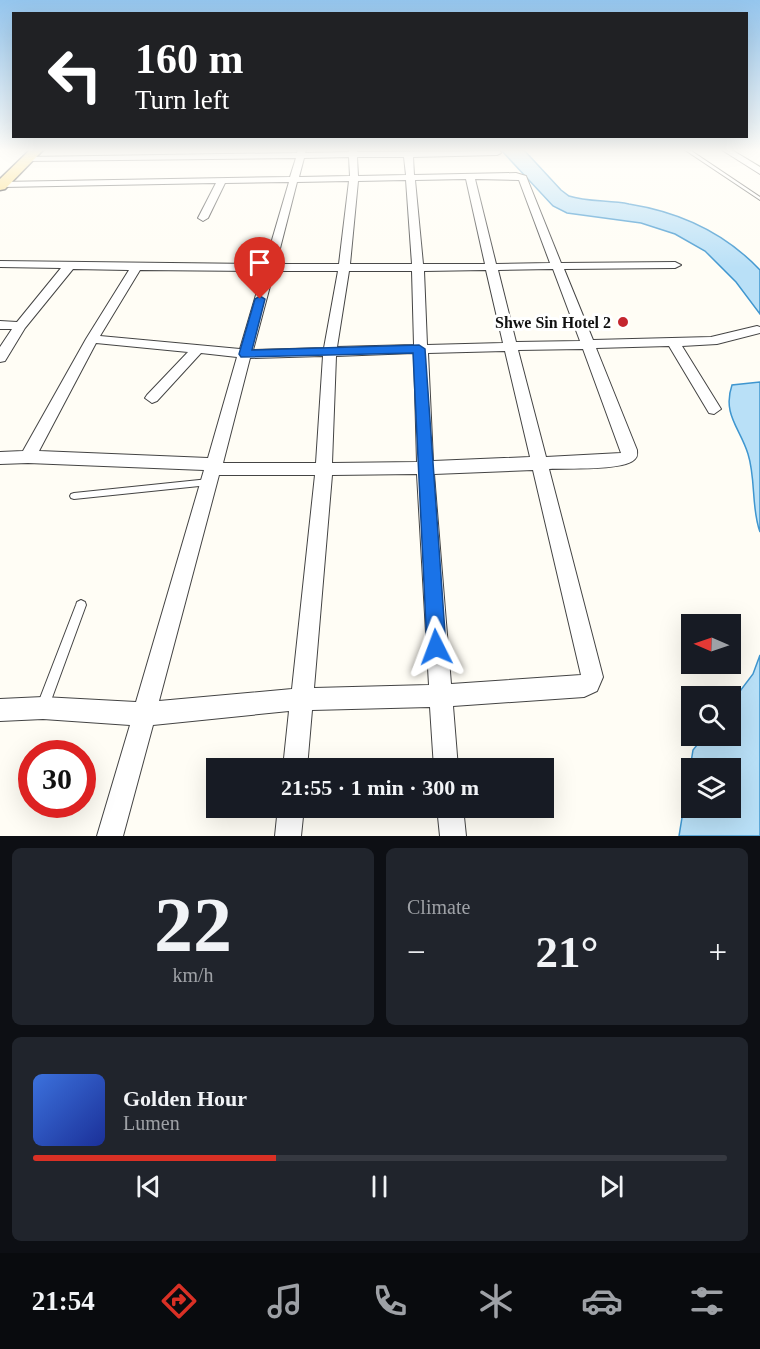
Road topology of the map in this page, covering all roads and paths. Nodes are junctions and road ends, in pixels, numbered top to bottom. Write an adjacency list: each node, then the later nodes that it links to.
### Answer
1 (218, 189): 9 (street)
2 (291, 189): 16 (street)
3 (353, 189): 17 (street)
4 (412, 189): 18 (street)
5 (474, 189): 14 (street)
6 (527, 189): 13 (street)
7 (745, 189): 8 (lane)
8 (760, 199)
9 (203, 218)
10 (0, 264): 12 (street)
11 (675, 265): 13 (street)
12 (69, 266): 15 (street); 20 (street)
13 (557, 266): 14 (street); 24 (street)
14 (491, 267): 18 (street); 25 (street)
15 (136, 268): 16 (street); 22 (street)
16 (269, 268): 17 (street); 29 (street)
17 (344, 268): 18 (street); 28 (street)
18 (418, 269): 27 (street)
19 (0, 325): 20 (street)
20 (21, 326): 30 (street)
21 (758, 330): 23 (street)
22 (92, 339): 26 (street); 33 (street)
23 (672, 341): 24 (street); 32 (street)
24 (589, 344): 25 (street); 35 (street)
25 (512, 347): 27 (street); 35 (street)
26 (198, 349): 29 (street); 31 (street)
27 (419, 349): 28 (street); 36 (street)
28 (330, 350): 29 (street); 37 (street)
29 (245, 354): 38 (street)
30 (0, 358)
31 (152, 398)
32 (714, 410)
33 (28, 457): 34 (street); 38 (street)
34 (0, 458)
35 (541, 464): 36 (street); 41 (street)
36 (425, 467): 37 (street); 41 (street)
37 (324, 469): 38 (street); 42 (street)
38 (212, 471): 39 (lane); 45 (street)
39 (74, 496)
40 (81, 605): 43 (lane)
41 (439, 696): 42 (street); 47 (street)
42 (302, 699): 45 (street); 46 (street)
43 (43, 708): 44 (street); 45 (street)
44 (0, 710)
45 (144, 714): 50 (street)
46 (296, 758)
47 (445, 758)
48 (290, 818): 51 (street)
49 (451, 818): 52 (street)
50 (110, 836)
51 (288, 836)
52 (453, 836)

